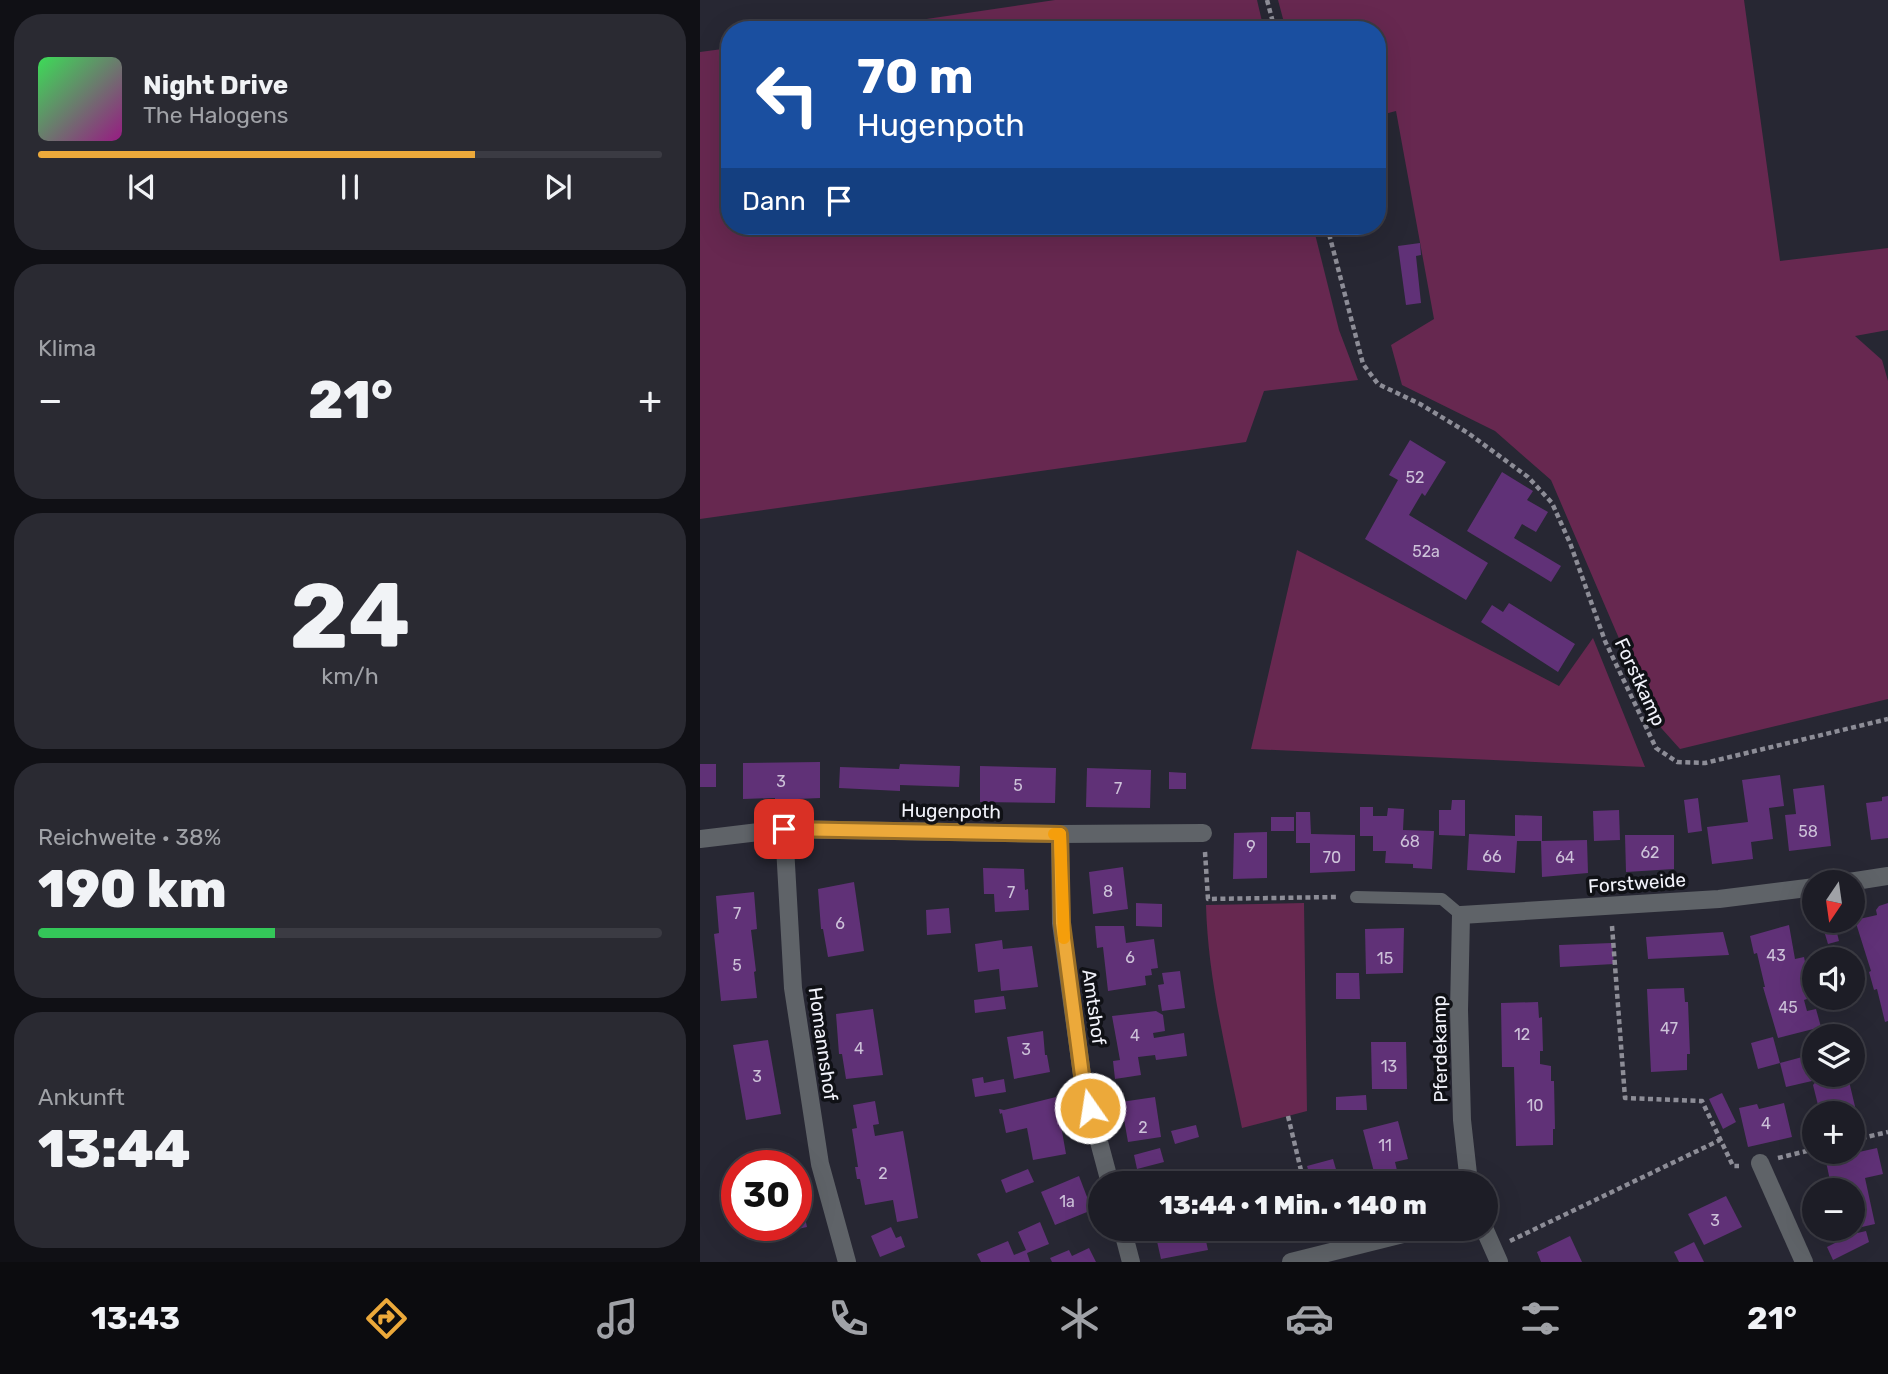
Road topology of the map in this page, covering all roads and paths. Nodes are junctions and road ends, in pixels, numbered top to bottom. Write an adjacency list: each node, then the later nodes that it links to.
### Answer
1 (1267, 0): 2 (path)
2 (1273, 21)
3 (1329, 235): 4 (path, Forstkamp)
4 (1888, 719)
5 (784, 829): 7 (street, Hugenpoth); 8 (street, Hugenpoth); 27 (street, Homannshof)
6 (1203, 833): 7 (street, Hugenpoth); 12 (path)
7 (1060, 834): 21 (street, Amtshof)
8 (700, 839)
9 (1888, 876): 10 (street)
10 (1866, 879)
11 (1802, 889): 13 (street, Forstweide)
12 (1356, 897): 14 (lane)
13 (1611, 906): 14 (street, Forstweide); 18 (path)
14 (1461, 915): 23 (street, Pferdekamp)
15 (1288, 1116): 22 (path)
16 (1888, 1132): 17 (path)
17 (1865, 1137)
18 (1720, 1140): 20 (path); 26 (path)
19 (1802, 1152): 20 (path)
20 (1760, 1163): 30 (street)
21 (1107, 1171)
22 (1301, 1171)
23 (1468, 1171)
24 (1125, 1241): 28 (street)
25 (1375, 1241): 29 (street)
26 (1496, 1256)
27 (847, 1262)
28 (1131, 1262)
29 (1291, 1262)
30 (1804, 1262)

